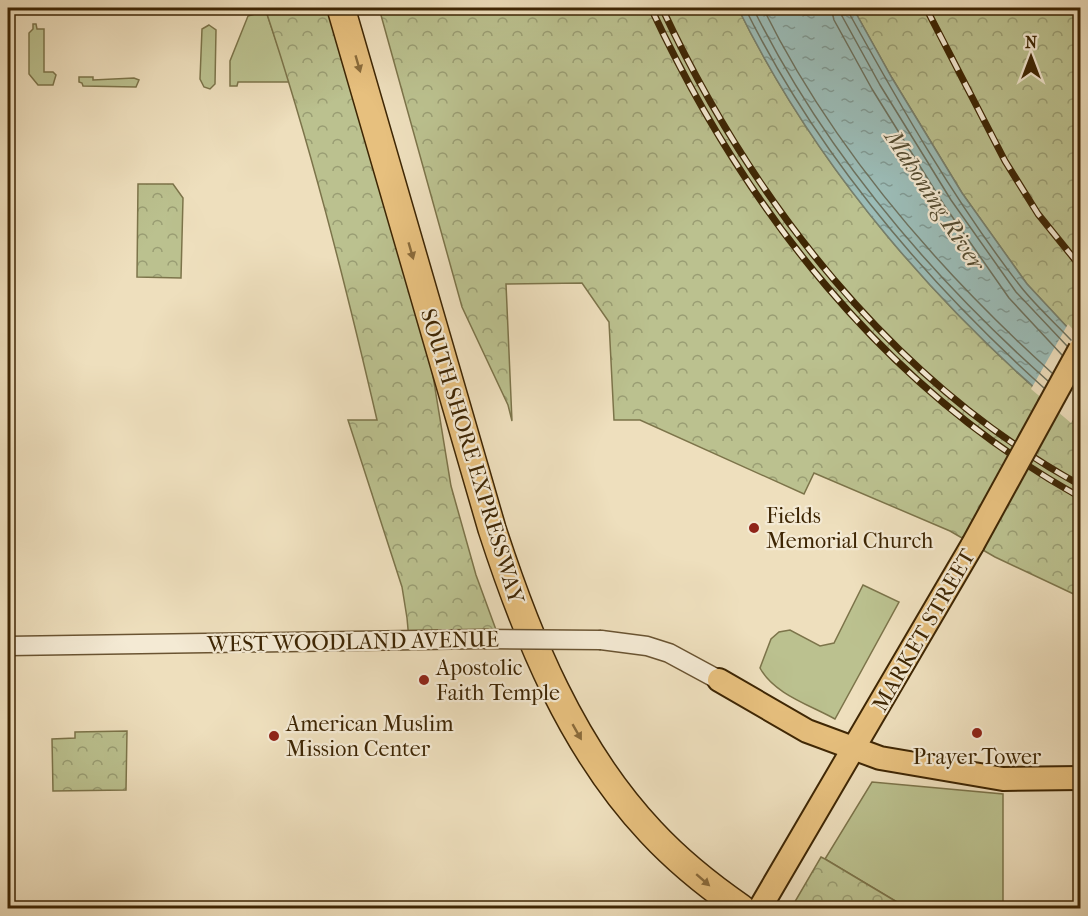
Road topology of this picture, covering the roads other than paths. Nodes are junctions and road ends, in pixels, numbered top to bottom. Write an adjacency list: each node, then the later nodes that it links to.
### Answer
1 (341, 8): 7 (highway, SOUTH SHORE EXPRESSWAY, one-way to 7)
2 (1080, 349): 5 (main road, MARKET STREET, bridge)
3 (8, 646): 4 (street, WEST WOODLAND AVENUE, bridge)
4 (719, 680): 5 (main road, WEST WOODLAND AVENUE)
5 (853, 749): 6 (main road, WEST WOODLAND AVENUE); 8 (main road, MARKET STREET)
6 (1080, 778)
7 (741, 909)
8 (760, 909)

